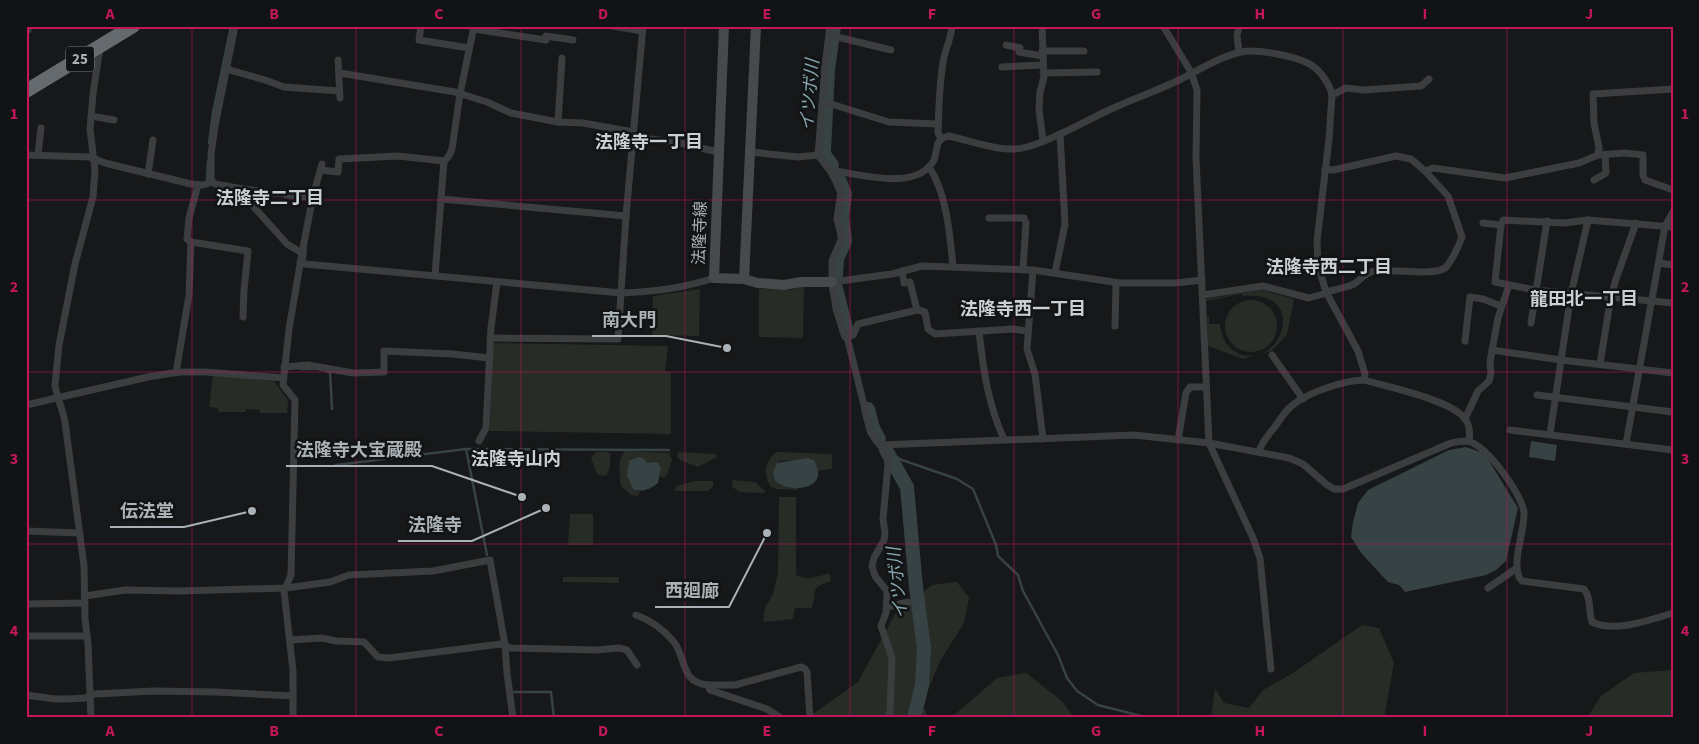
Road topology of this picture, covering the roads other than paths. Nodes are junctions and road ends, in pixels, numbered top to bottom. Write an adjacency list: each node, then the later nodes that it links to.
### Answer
1 (133, 26): 17 (highway, 25)
2 (235, 26): 27 (street)
3 (421, 26): 18 (street)
4 (613, 26): 13 (street)
5 (724, 26): 48 (main road, 法隆寺線)
6 (756, 26): 49 (main road)
7 (830, 26): 14 (street)
8 (952, 26): 41 (street)
9 (1042, 26): 22 (street)
10 (1163, 26): 29 (street)
11 (1239, 26): 21 (street)
12 (474, 28): 15 (street); 18 (street)
13 (643, 29): 43 (street)
14 (832, 36): 19 (street); 37 (street)
15 (572, 40)
16 (1006, 45): 22 (street)
17 (100, 46): 34 (highway, 25); 38 (street)
18 (469, 48): 35 (street)
19 (891, 50)
20 (1084, 51): 22 (street)
21 (1239, 52): 29 (street); 36 (street)
22 (1042, 54): 25 (street)
23 (562, 58): 40 (street)
24 (338, 60): 30 (street)
25 (1043, 65): 26 (street); 31 (street)
26 (1002, 67)
27 (226, 70): 30 (street); 62 (street)
28 (1097, 72): 31 (street)
29 (1191, 72): 44 (street); 90 (street)
30 (340, 73): 35 (street)
31 (1044, 73): 47 (street)
32 (1429, 79): 36 (street)
33 (1673, 89): 53 (street)
34 (26, 91)
35 (460, 94): 40 (street); 55 (street)
36 (1332, 95): 57 (street)
37 (824, 105): 41 (street); 52 (street)
38 (91, 116): 39 (street); 54 (street)
39 (114, 120)
40 (558, 122): 43 (street)
41 (938, 124): 45 (street)
42 (41, 128): 51 (street)
43 (633, 134): 48 (street); 69 (street)
44 (1060, 134): 47 (street); 86 (street)
45 (941, 138): 47 (street); 56 (street)
46 (153, 140): 60 (street)
47 (1043, 140)
48 (718, 152): 88 (main road, 法隆寺線)
49 (751, 152): 52 (street); 89 (main road)
50 (26, 155): 51 (street)
51 (38, 155): 54 (street)
52 (818, 155): 59 (street)
53 (1601, 155): 58 (street); 61 (street); 65 (street)
54 (93, 159): 60 (street); 127 (street)
55 (444, 161): 66 (street); 67 (street)
56 (929, 167): 59 (street); 82 (street)
57 (1325, 169): 58 (street); 96 (street)
58 (1425, 171): 96 (street)
59 (830, 172): 92 (street)
60 (148, 174): 63 (street)
61 (1594, 180)
62 (212, 182): 63 (street); 64 (street)
63 (198, 186): 77 (street)
64 (237, 188): 66 (street); 78 (street)
65 (1673, 190)
66 (313, 196): 78 (street)
67 (441, 200): 69 (street); 87 (street)
68 (1673, 212): 76 (street)
69 (626, 216): 97 (street)
70 (989, 218): 83 (street)
71 (1588, 220): 72 (street); 74 (street); 98 (street)
72 (1546, 221): 75 (street); 95 (street)
73 (1483, 223): 75 (street)
74 (1636, 223): 76 (street); 100 (street)
75 (1501, 225): 94 (street)
76 (1669, 226): 80 (street)
77 (192, 242): 105 (street); 120 (street)
78 (302, 253): 79 (street)
79 (302, 263): 87 (street); 118 (street)
80 (1659, 263): 81 (street); 101 (street)
81 (1673, 264)
82 (953, 267): 83 (street); 85 (street)
83 (1022, 270): 84 (street)
84 (1033, 270): 86 (street); 109 (street)
85 (902, 271): 92 (street); 104 (street)
86 (1055, 273): 93 (street)
87 (435, 276): 91 (street)
88 (714, 278): 89 (main road, 法隆寺線); 97 (street)
89 (744, 279): 92 (main road, 法隆寺線)
90 (1202, 280): 93 (street); 99 (street)
91 (497, 282): 97 (street); 111 (street)
92 (832, 282): 110 (street)
93 (1116, 283): 107 (street)
94 (1509, 285): 95 (street); 103 (street)
95 (1535, 290): 98 (street); 106 (street)
96 (1326, 292): 99 (street); 123 (street)
97 (621, 293): 111 (street)
98 (1571, 294): 100 (street); 116 (street)
99 (1203, 296): 124 (street)
100 (1611, 296): 101 (street); 117 (street)
101 (1652, 300): 102 (street); 119 (street)
102 (1673, 303)
103 (1501, 306): 112 (street); 113 (street)
104 (917, 310): 108 (street); 110 (street)
105 (243, 317)
106 (1531, 323)
107 (1115, 326)
108 (979, 331): 109 (street); 135 (street)
109 (1027, 331): 136 (street)
110 (847, 337): 142 (street)
111 (490, 338): 115 (street)
112 (1465, 341)
113 (1492, 350): 116 (street); 132 (street)
114 (1272, 355): 128 (street)
115 (489, 358): 118 (street); 138 (street)
116 (1561, 360): 117 (street); 126 (street)
117 (1600, 364): 119 (street)
118 (286, 366): 122 (street)
119 (1640, 370): 121 (street); 130 (street)
120 (176, 373): 122 (street); 127 (street)
121 (1673, 373)
122 (283, 378): 148 (street)
123 (1364, 380): 128 (street); 132 (street)
124 (1206, 387): 137 (street); 140 (street)
125 (1537, 395): 126 (street)
126 (1555, 398): 130 (street); 134 (street)
127 (59, 399): 129 (street); 146 (street)
128 (1303, 399): 144 (street)
129 (26, 405)
130 (1633, 407): 131 (street); 141 (street)
131 (1673, 412)
132 (1466, 419): 139 (street)
133 (1510, 430): 134 (street)
134 (1550, 434): 141 (street)
135 (1004, 439): 136 (street); 142 (street)
136 (1043, 439): 137 (street)
137 (1178, 440): 140 (street)
138 (479, 441)
139 (1470, 441): 144 (street); 147 (street)
140 (1209, 443): 144 (street); 161 (street)
141 (1626, 444): 143 (street)
142 (880, 445): 153 (street)
143 (1673, 450)
144 (1259, 451)
145 (26, 531): 146 (street)
146 (80, 533): 150 (street)
147 (1517, 568): 149 (street); 154 (street)
148 (286, 588): 150 (street); 158 (street); 159 (street)
149 (1488, 588)
150 (85, 600): 152 (street); 157 (street)
151 (908, 602): 153 (street)
152 (26, 604)
153 (887, 607): 171 (street)
154 (1673, 613)
155 (636, 615): 162 (street)
156 (26, 636): 157 (street)
157 (87, 636): 164 (street)
158 (290, 640): 159 (street); 165 (street)
159 (505, 645): 160 (street); 168 (street)
160 (637, 664)
161 (1271, 669)
162 (708, 685): 169 (street); 170 (street)
163 (26, 695): 164 (street)
164 (91, 696): 165 (street); 166 (street)
165 (293, 696): 167 (street)
166 (91, 718)
167 (293, 718)
168 (513, 718)
169 (781, 718)
170 (810, 718)
171 (887, 718)

